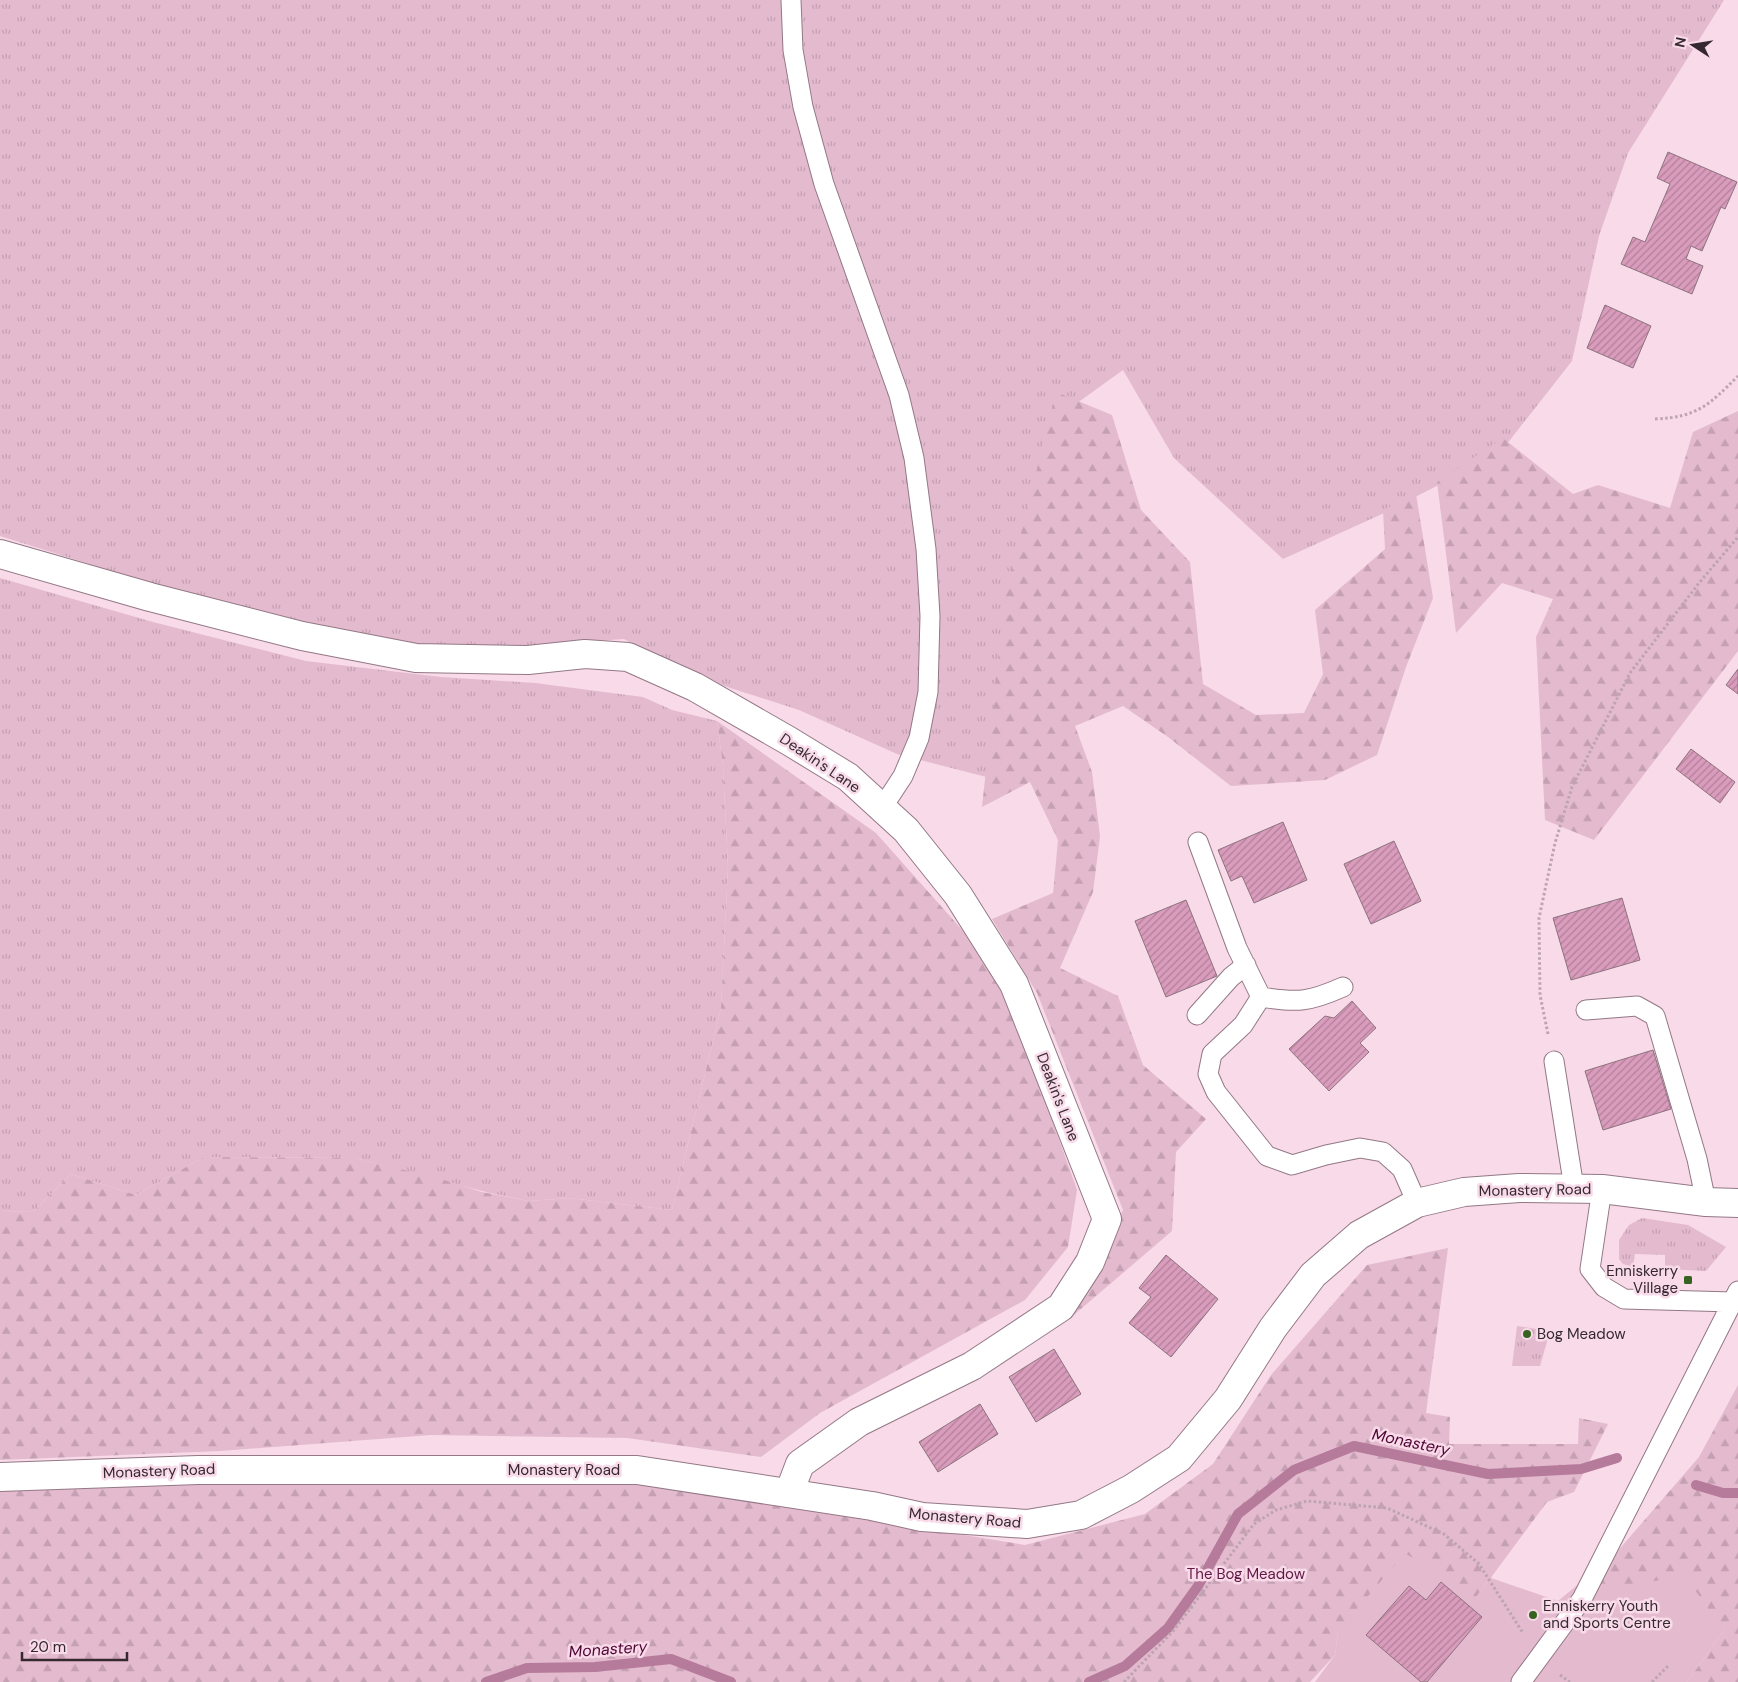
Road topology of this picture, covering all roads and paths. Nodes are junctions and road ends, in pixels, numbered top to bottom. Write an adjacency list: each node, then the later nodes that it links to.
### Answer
1 (791, 0): 6 (lane)
2 (1738, 376): 3 (path)
3 (1655, 419)
4 (1738, 537): 13 (path)
5 (0, 554): 6 (street, Deakin's Lane)
6 (882, 808): 21 (street, Deakin's Lane)
7 (1198, 842): 8 (lane)
8 (1246, 965): 10 (lane); 12 (lane)
9 (1343, 987): 10 (lane)
10 (1261, 997): 18 (lane)
11 (1586, 1010): 16 (lane)
12 (1197, 1015)
13 (1554, 1061): 14 (lane)
14 (1574, 1188): 15 (street, Monastery Road); 18 (street, Monastery Road)
15 (1602, 1189): 16 (street, Monastery Road); 19 (lane)
16 (1706, 1202): 17 (street, Monastery Road)
17 (1737, 1202)
18 (1417, 1203): 21 (street, Monastery Road)
19 (1736, 1296): 22 (lane)
20 (0, 1476): 21 (street, Monastery Road)
21 (789, 1493)
22 (1539, 1657): 24 (path); 25 (lane)
23 (1669, 1665): 26 (path)
24 (1124, 1682)
25 (1521, 1682)
26 (1652, 1682)

